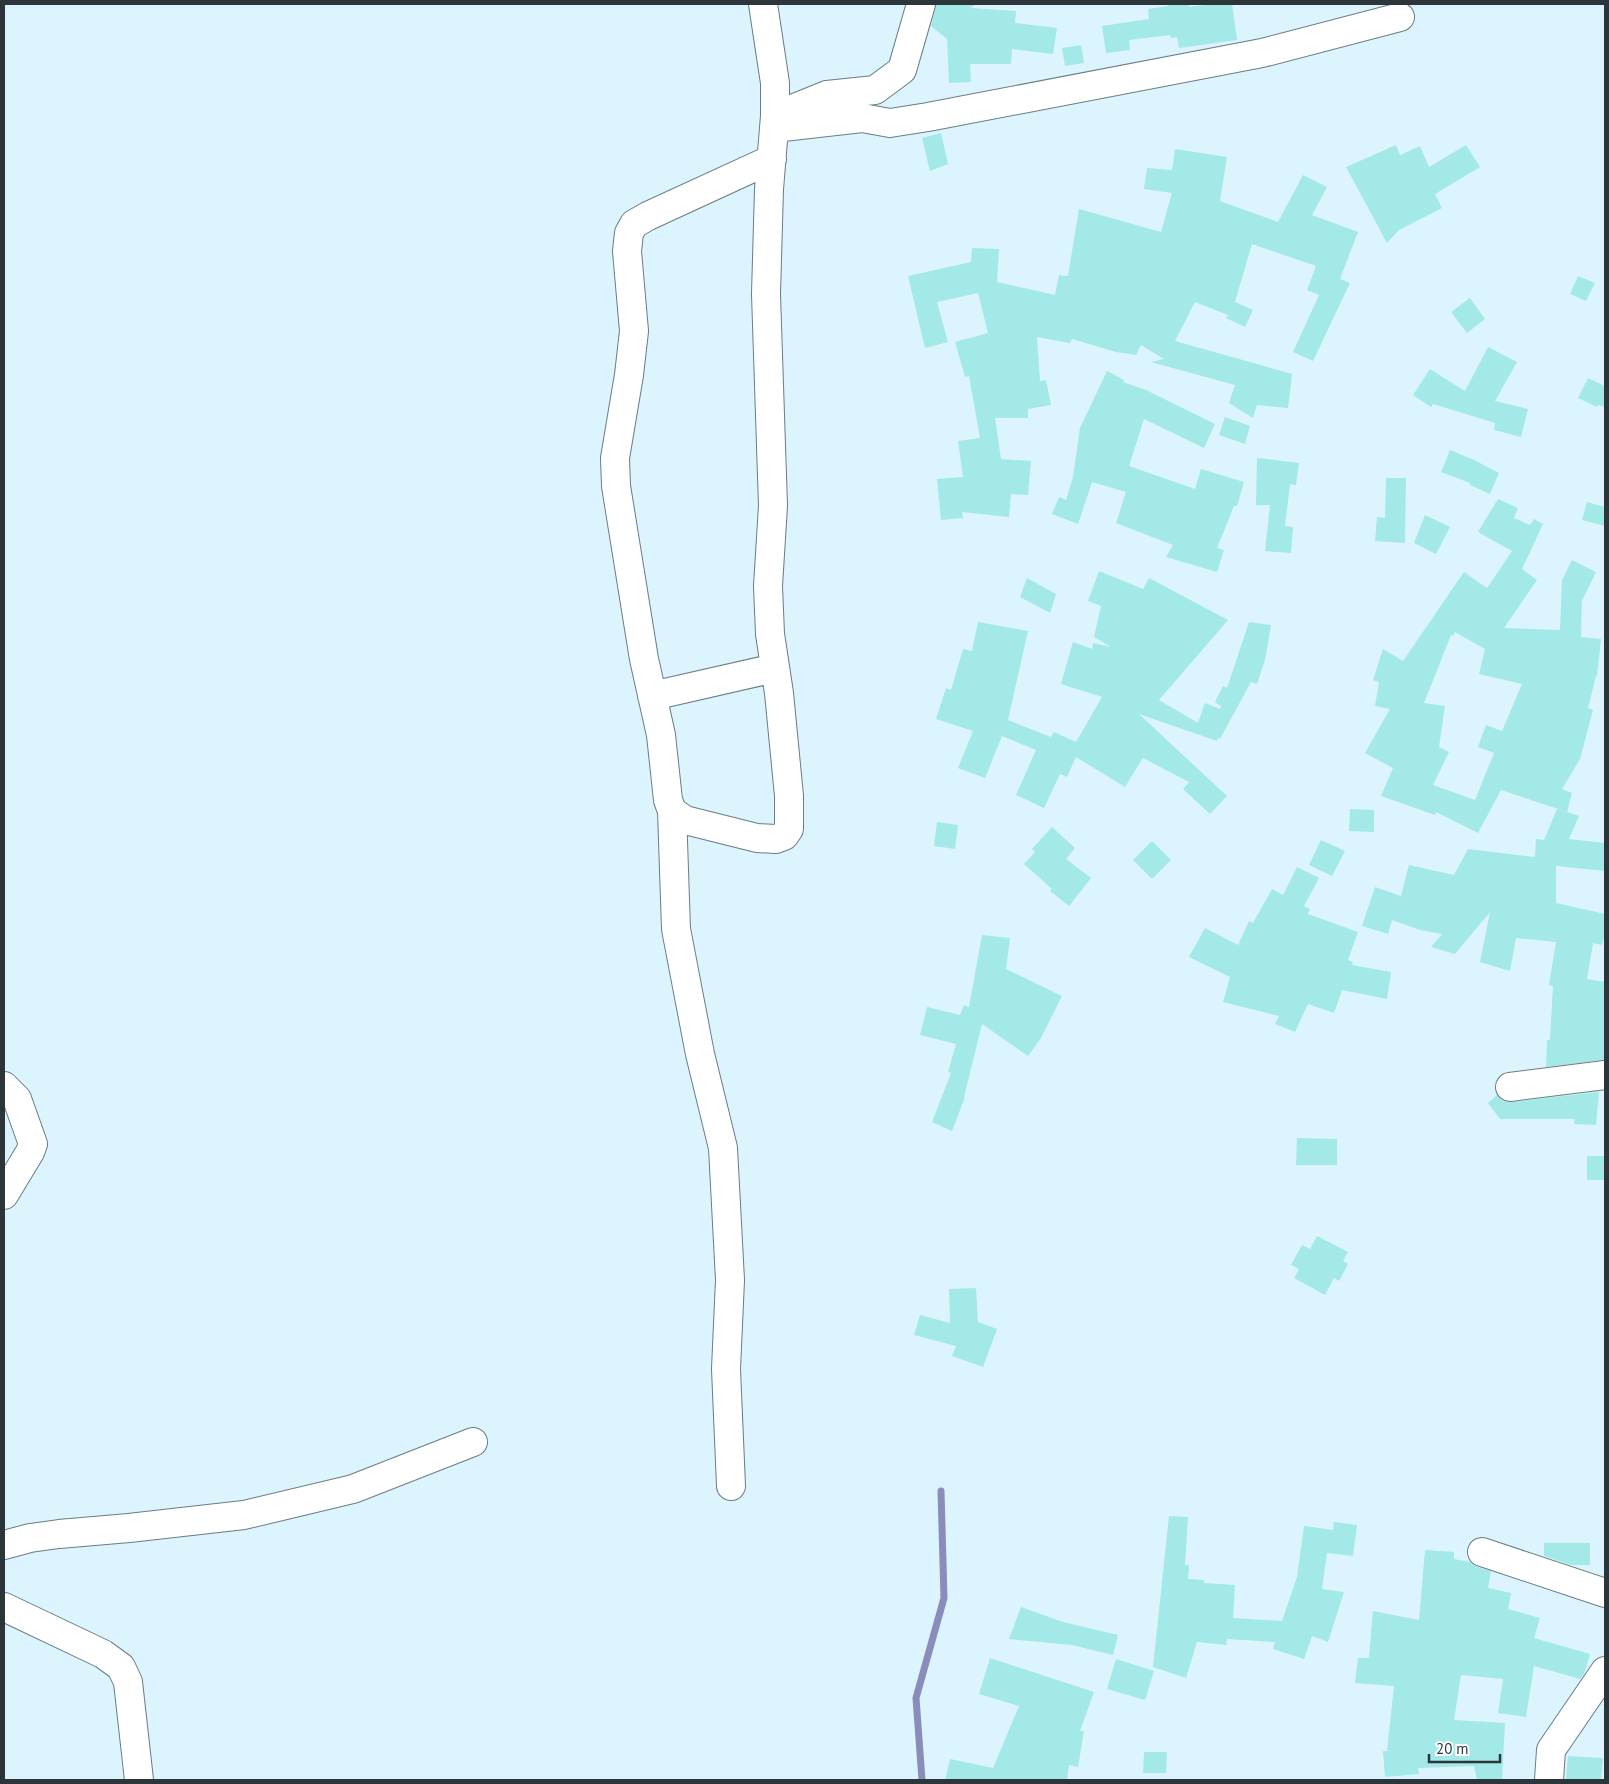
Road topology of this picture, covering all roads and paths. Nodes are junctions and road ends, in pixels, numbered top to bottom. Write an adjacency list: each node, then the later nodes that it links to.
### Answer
1 (764, 4): 4 (street)
2 (921, 4): 4 (street)
3 (1400, 17): 4 (street)
4 (775, 122): 5 (street)
5 (772, 159): 6 (street); 7 (street)
6 (775, 668): 7 (street); 8 (street)
7 (652, 696): 8 (street)
8 (672, 811): 14 (street)
9 (1605, 1075): 11 (street)
10 (4, 1086): 12 (street)
11 (1510, 1087)
12 (4, 1195)
13 (473, 1442): 15 (street)
14 (731, 1486)
15 (4, 1545)
16 (1482, 1552): 17 (street)
17 (1605, 1593)
18 (4, 1607): 20 (street)
19 (1605, 1671): 21 (street)
20 (139, 1780)
21 (1549, 1780)

